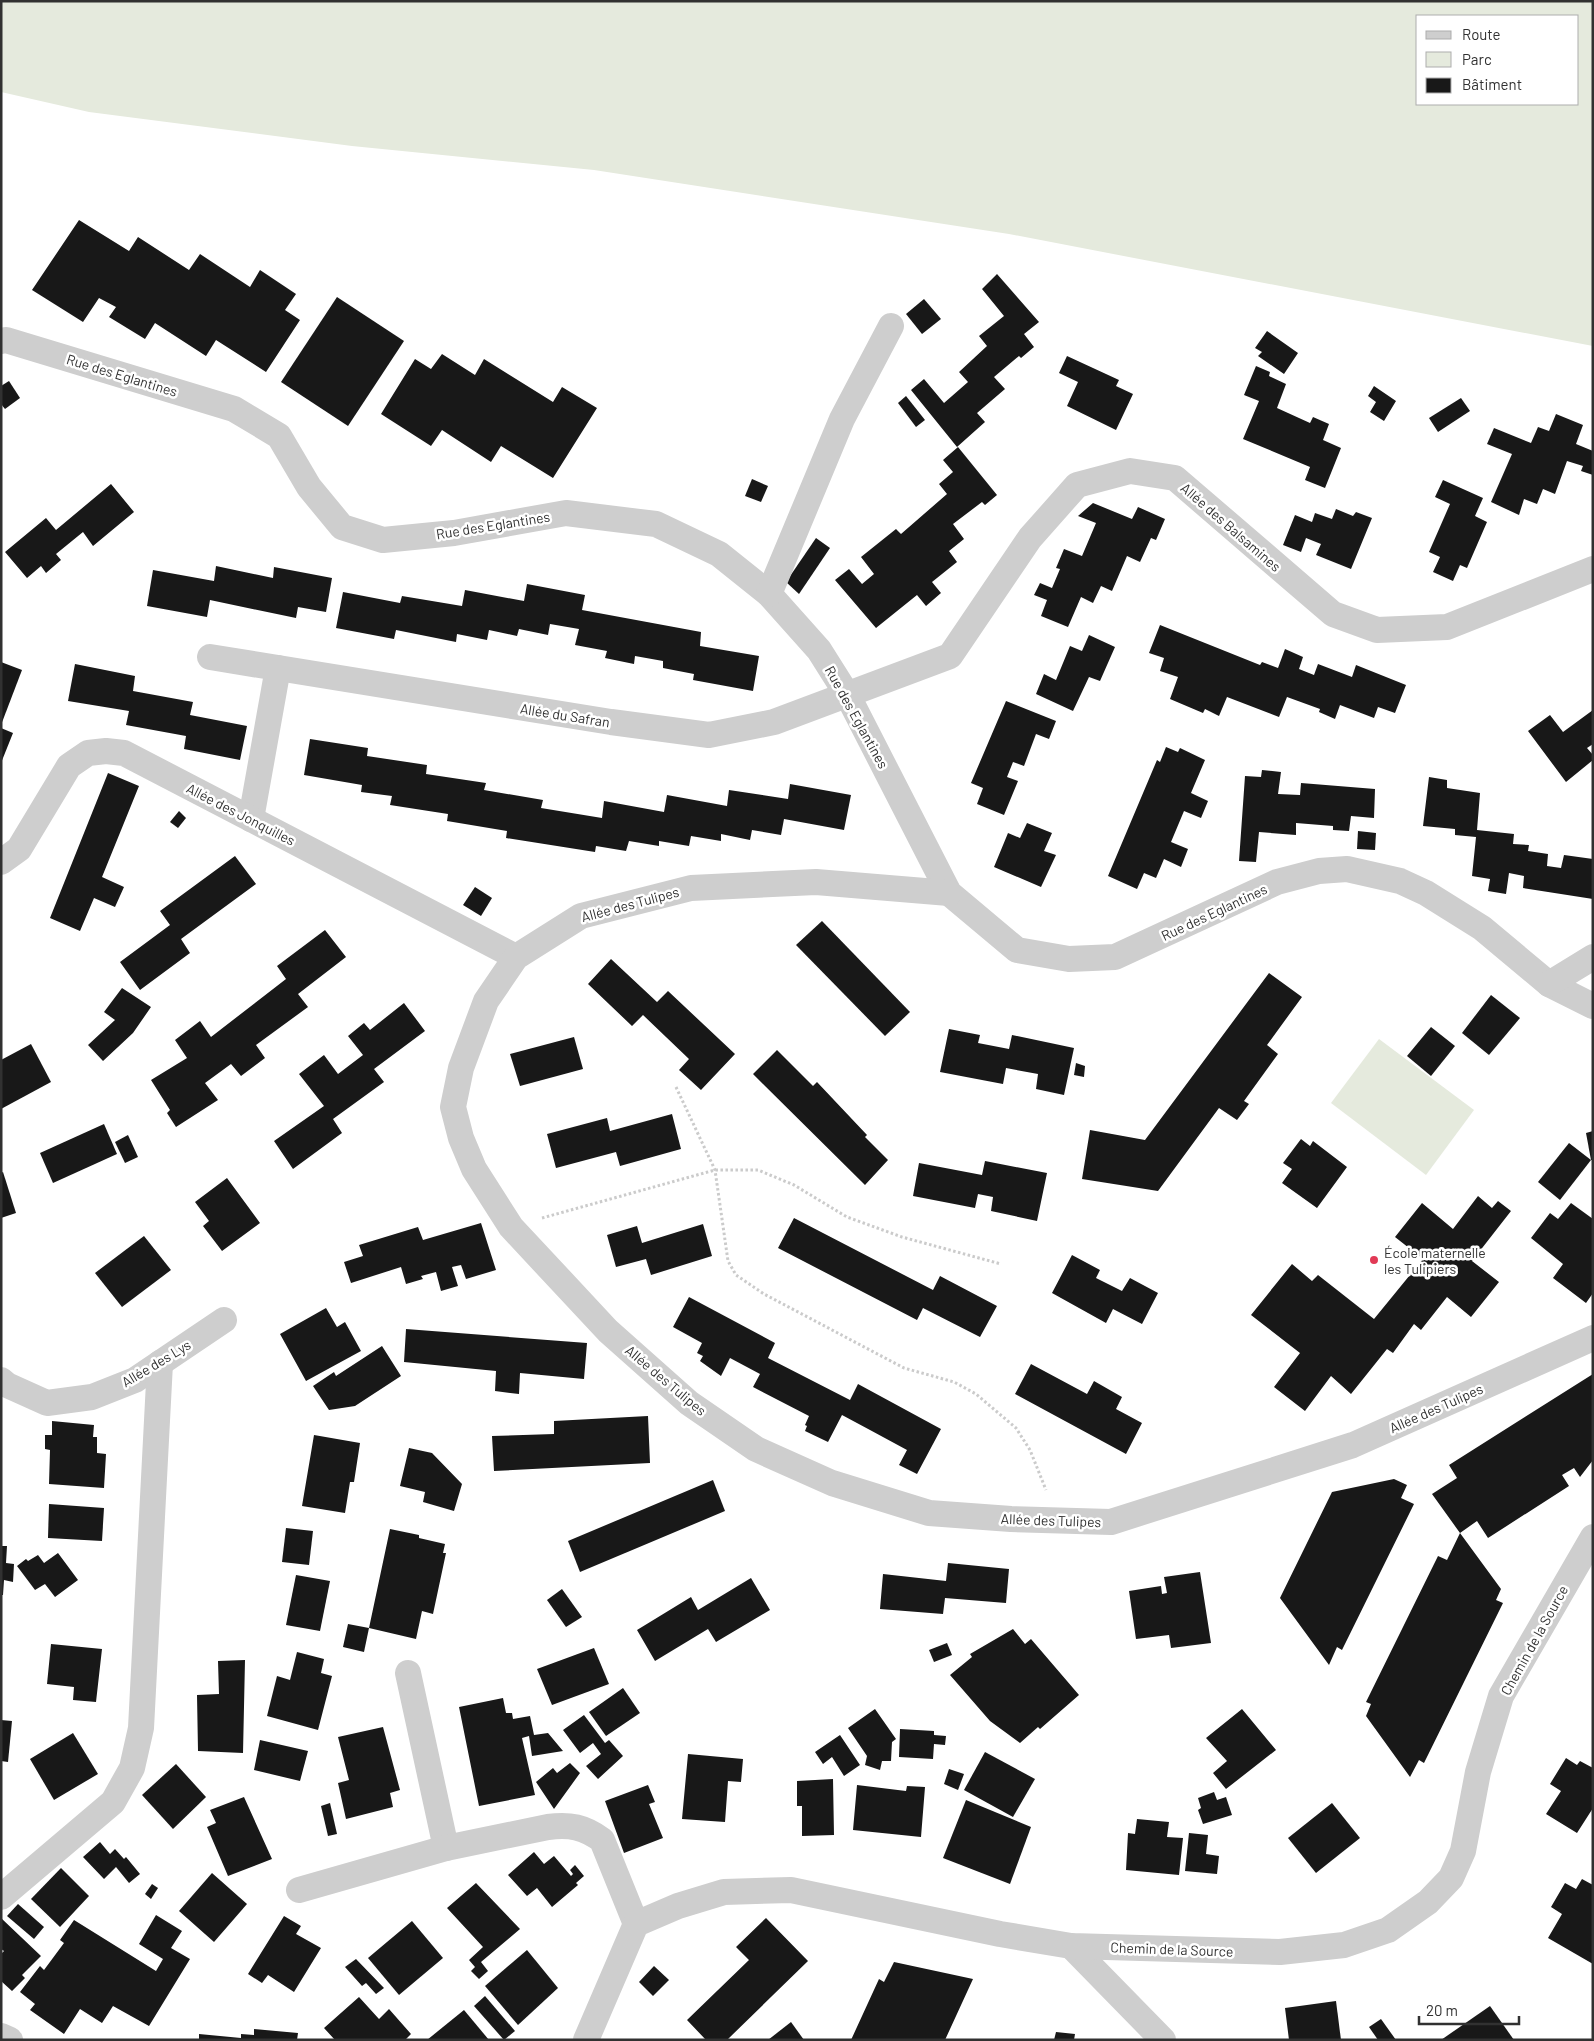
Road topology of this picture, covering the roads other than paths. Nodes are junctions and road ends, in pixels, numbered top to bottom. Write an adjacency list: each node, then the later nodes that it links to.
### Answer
1 (891, 326): 4 (street)
2 (1, 341): 4 (street, Rue des Eglantines)
3 (1593, 569): 7 (street, Allée des Balsamines)
4 (769, 594): 7 (street, Rue des Eglantines)
5 (210, 657): 6 (street, Allée du Safran)
6 (278, 668): 7 (street, Allée du Safran); 8 (street)
7 (848, 696): 10 (street, Rue des Eglantines)
8 (251, 818): 9 (street, Allée des Jonquilles); 11 (street, Allée des Jonquilles)
9 (1, 862)
10 (950, 893): 11 (street, Allée des Tulipes); 13 (street, Rue des Eglantines)
11 (516, 957): 16 (street, Allée des Tulipes)
12 (1593, 957): 13 (street)
13 (1549, 984): 14 (street, Rue des Eglantines)
14 (1593, 1006)
15 (224, 1320): 17 (street, Allée des Lys)
16 (1593, 1338)
17 (160, 1363): 18 (street, Allée des Lys); 23 (street)
18 (1, 1380)
19 (1593, 1537): 25 (street, Chemin de la Source)
20 (408, 1673): 21 (street)
21 (446, 1848): 22 (street); 24 (street)
22 (298, 1890)
23 (1, 1897)
24 (636, 1924): 25 (street, Chemin de la Source); 28 (street)
25 (1071, 1946): 29 (street)
26 (1, 2036): 27 (street)
27 (10, 2040)
28 (586, 2040)
29 (1162, 2040)

